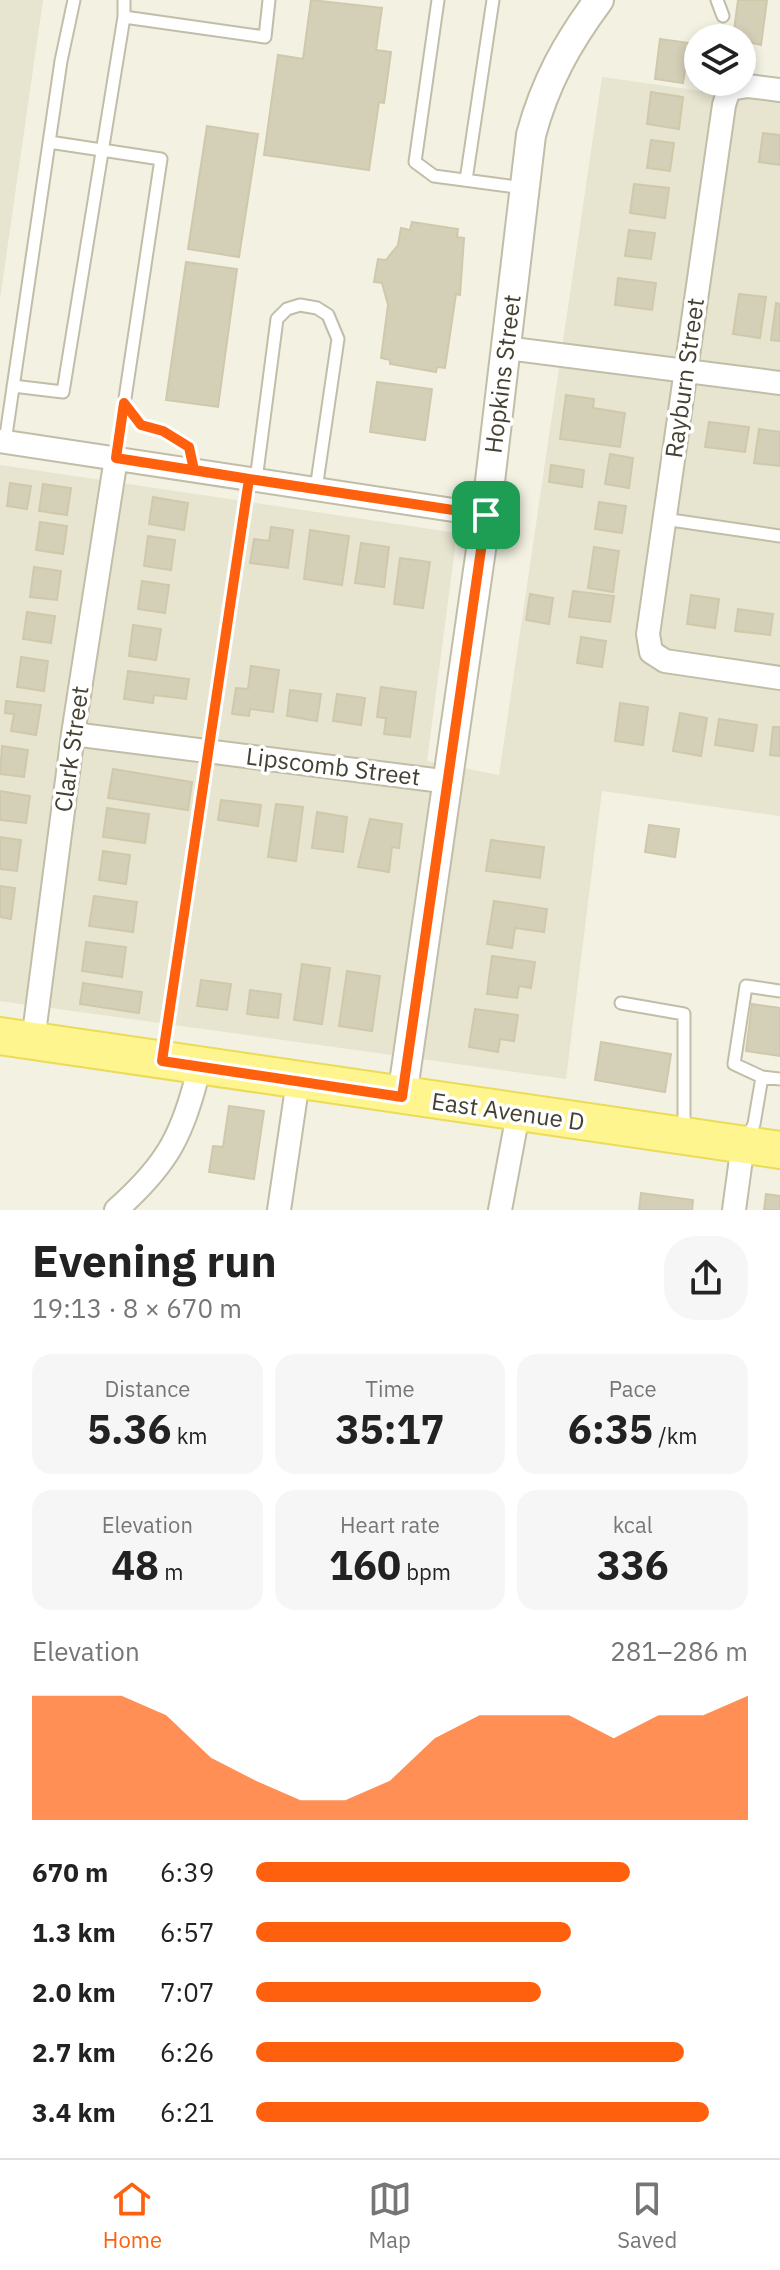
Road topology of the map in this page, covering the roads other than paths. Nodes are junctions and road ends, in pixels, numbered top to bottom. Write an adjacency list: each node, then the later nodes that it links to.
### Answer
1 (74, 0): 11 (lane)
2 (124, 0): 9 (lane)
3 (269, 0): 9 (lane)
4 (438, 0): 13 (lane)
5 (493, 0): 13 (lane)
6 (599, 0): 14 (street, Hopkins Street)
7 (717, 0): 8 (lane)
8 (723, 16)
9 (124, 17): 12 (lane)
10 (780, 90): 16 (street, Rayburn Street)
11 (49, 142): 12 (lane); 18 (lane)
12 (103, 149): 18 (lane); 19 (lane)
13 (466, 180): 14 (lane)
14 (524, 188): 15 (street, Hopkins Street)
15 (506, 348): 16 (street); 25 (street, Hopkins Street)
16 (688, 369): 17 (street); 26 (street, Rayburn Street)
17 (780, 383)
18 (13, 386): 20 (lane)
19 (124, 403): 21 (lane); 22 (lane)
20 (3, 441): 21 (street)
21 (116, 458): 22 (street); 29 (street, Clark Street)
22 (194, 470): 23 (street)
23 (252, 479): 24 (street); 24 (lane); 30 (lane)
24 (316, 489): 25 (street)
25 (486, 515): 31 (street, Hopkins Street)
26 (664, 519): 27 (lane); 28 (street, Rayburn Street)
27 (780, 536)
28 (780, 678)
29 (73, 734): 30 (street, Lipscomb Street); 34 (street, Clark Street)
30 (207, 751): 31 (street, Lipscomb Street); 35 (lane)
31 (450, 782): 40 (street, Hopkins Street)
32 (780, 991): 37 (lane)
33 (621, 1003): 42 (lane)
34 (16, 1039): 35 (main road, East Avenue D)
35 (162, 1061): 36 (main road, East Avenue D)
36 (200, 1066): 39 (main road, East Avenue D); 45 (street)
37 (762, 1077): 38 (lane); 43 (lane)
38 (780, 1079)
39 (298, 1081): 40 (main road, East Avenue D); 46 (street)
40 (402, 1097): 41 (main road, East Avenue D)
41 (518, 1114): 42 (main road, East Avenue D); 47 (street)
42 (684, 1136): 43 (main road, East Avenue D)
43 (743, 1144): 44 (main road, East Avenue D); 48 (street)
44 (780, 1150)
45 (116, 1210)
46 (279, 1210)
47 (500, 1210)
48 (734, 1210)

